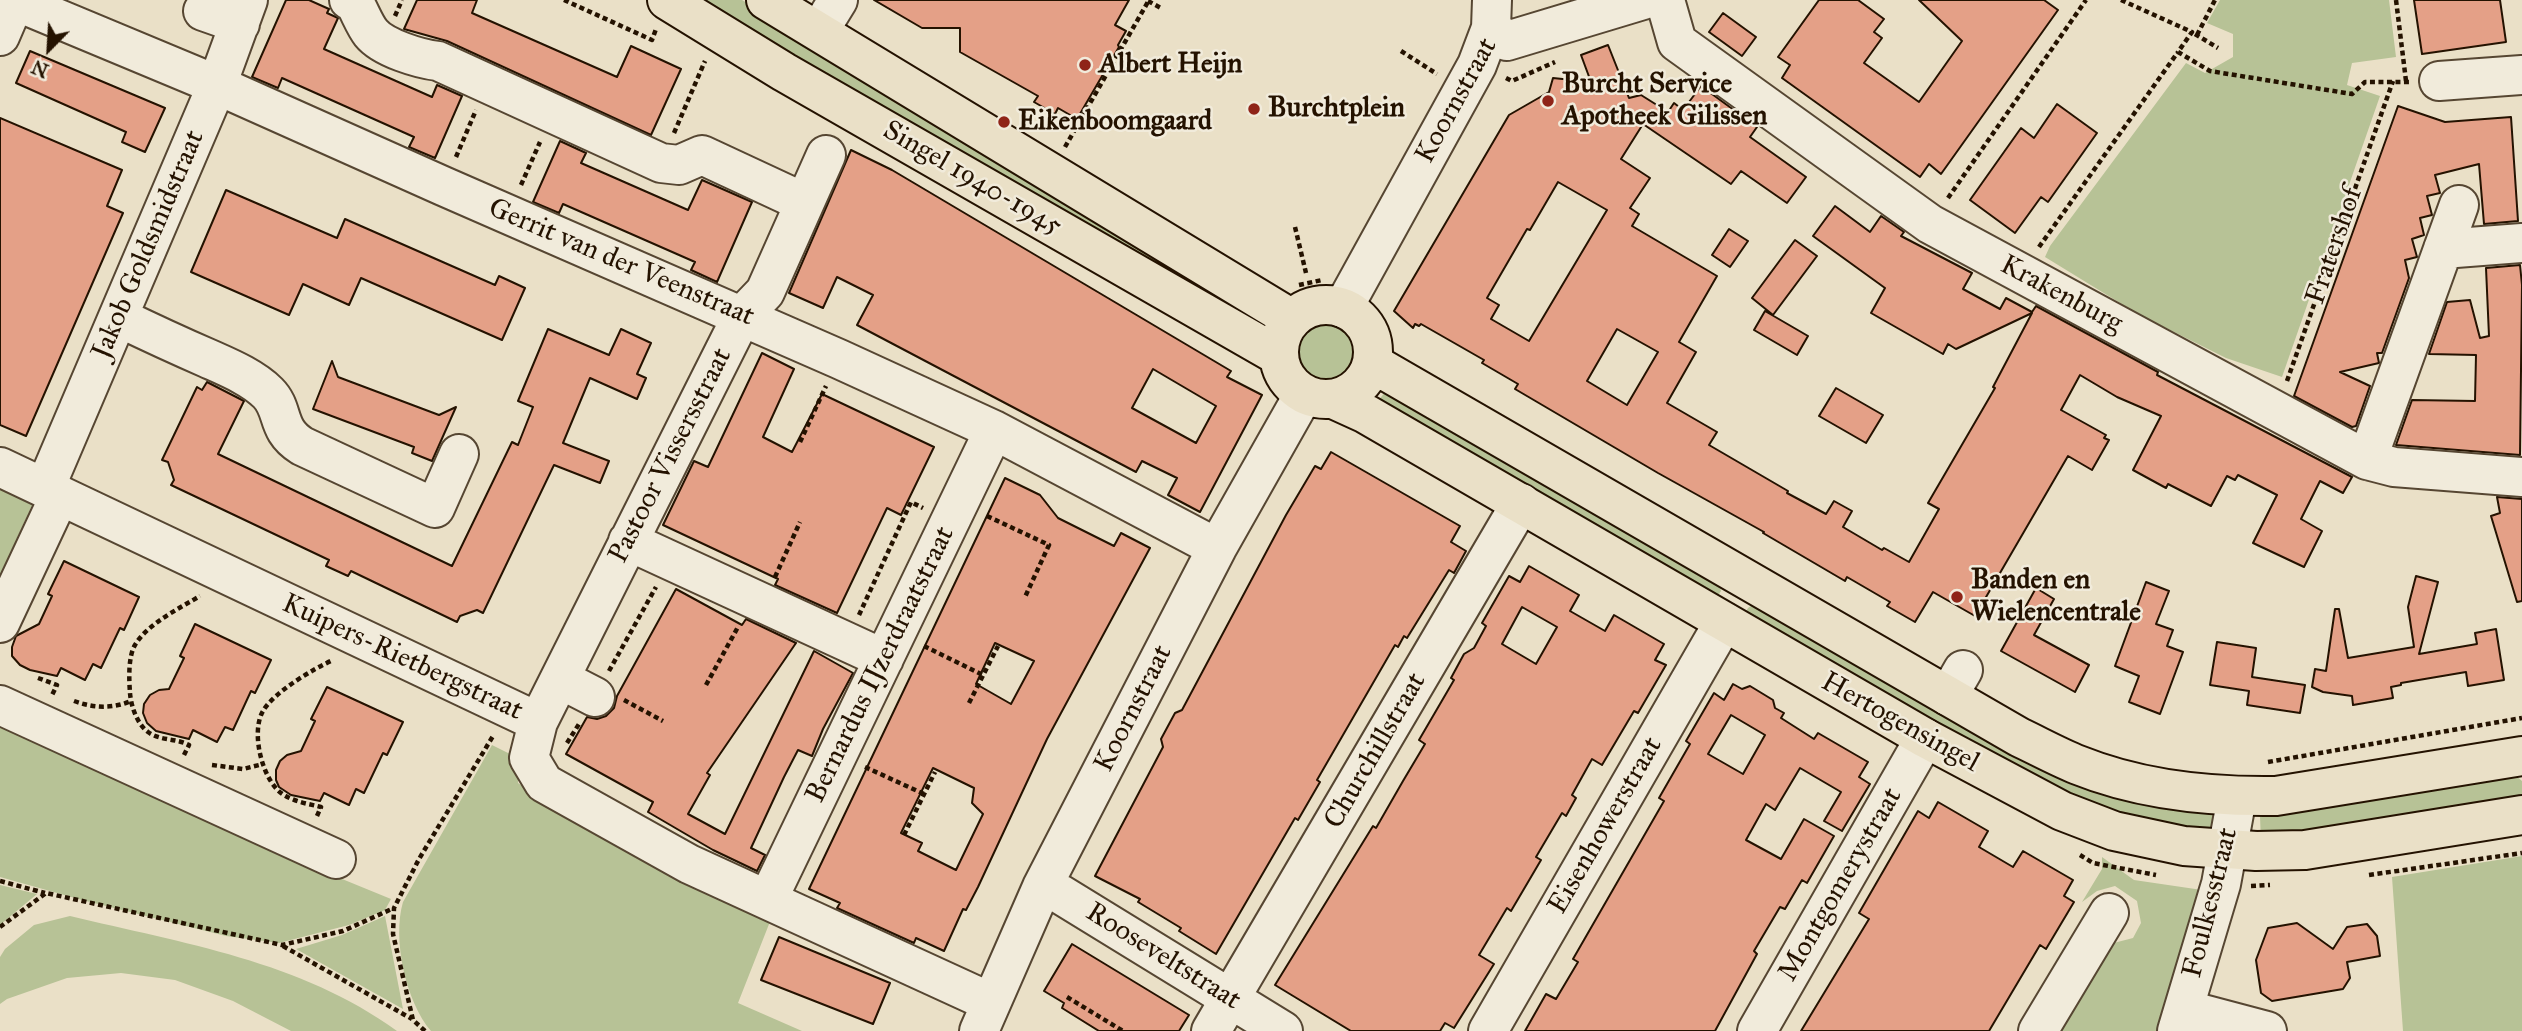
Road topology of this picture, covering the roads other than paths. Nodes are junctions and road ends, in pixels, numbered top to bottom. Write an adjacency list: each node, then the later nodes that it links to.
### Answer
1 (14, 0): 11 (street); 14 (street, Gerrit van der Veenstraat)
2 (349, 0): 16 (street)
3 (667, 0): 24 (main road, Singel 1940-1945)
4 (766, 0): 10 (main road, Singel 1940-1945)
5 (1643, 0): 9 (street, Koornstraat)
6 (1665, 0): 29 (street, Krakenburg)
7 (203, 11): 8 (street)
8 (244, 12): 14 (street, Jakob Goldsmidstraat)
9 (1491, 14): 20 (street, Koornstraat)
10 (828, 15): 21 (main road, Singel 1940-1945)
11 (0, 36)
12 (2522, 75): 13 (street)
13 (2422, 81)
14 (217, 85): 22 (street, Gerrit van der Veenstraat); 23 (street, Jakob Goldsmidstraat)
15 (826, 155): 16 (street, Pastoor Vissersstraat)
16 (803, 202): 22 (street, Pastoor Vissersstraat)
17 (2459, 205): 19 (street)
18 (2522, 243): 19 (street)
19 (2444, 249): 29 (street)
20 (1333, 294): 21 (main road); 25 (main road)
21 (1296, 302): 24 (main road)
22 (742, 316): 27 (street, Gerrit van der Veenstraat); 34 (street, Pastoor Vissersstraat)
23 (118, 317): 28 (street); 32 (street, Jakob Goldsmidstraat)
24 (1279, 355): 26 (main road)
25 (1372, 363): 26 (main road); 45 (main road, Hertogensingel)
26 (1319, 397): 33 (main road, Hertogensingel); 35 (street, Koornstraat)
27 (994, 430): 35 (street, Gerrit van der Veenstraat); 38 (street, Bernardus IJzerdraatstraat)
28 (459, 454)
29 (2367, 460): 31 (street, Krakenburg)
30 (0, 467): 32 (street, Kuipers-Rietbergstraat)
31 (2522, 477)
32 (53, 491): 37 (street); 42 (street, Kuipers-Rietbergstraat)
33 (1521, 503): 36 (main road, Hertogensingel); 52 (street, Churchillstraat)
34 (628, 541): 38 (street); 39 (street, Pastoor Vissersstraat)
35 (1217, 548): 49 (street, Koornstraat)
36 (1724, 622): 43 (main road, Hertogensingel); 57 (street, Eisenhowerstraat)
37 (0, 623)
38 (891, 646): 50 (street, Bernardus IJzerdraatstraat)
39 (560, 679): 40 (street); 42 (street, Pastoor Vissersstraat)
40 (608, 698)
41 (0, 705): 48 (street)
42 (524, 715): 50 (street, Kuipers-Rietbergstraat)
43 (1925, 738): 47 (main road, Hertogensingel); 58 (street, Montgomerystraat)
44 (2522, 756): 45 (main road, Hertogensingel)
45 (2237, 797): 47 (street, Foulkesstraat)
46 (2522, 815): 47 (main road, Hertogensingel)
47 (2228, 848): 54 (street, Foulkesstraat)
48 (320, 852)
49 (1042, 887): 52 (street, Rooseveltstraat); 53 (street, Koornstraat)
50 (768, 899): 53 (street, Kuipers-Rietbergstraat)
51 (2109, 913): 59 (street)
52 (1230, 999): 55 (street, Churchillstraat); 56 (street, Rooseveltstraat)
53 (985, 1017)
54 (2180, 1020): 60 (street, Foulkesstraat)
55 (1211, 1031)
56 (1283, 1031)
57 (1488, 1031)
58 (1757, 1031)
59 (2038, 1031)
60 (2267, 1031)

